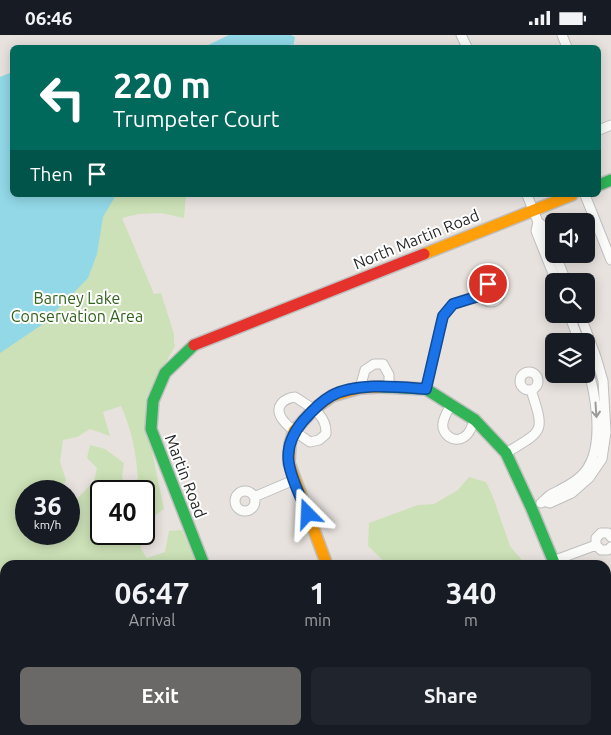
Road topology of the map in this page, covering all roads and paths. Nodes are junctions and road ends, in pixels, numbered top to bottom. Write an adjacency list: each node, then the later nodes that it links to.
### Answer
1 (528, 197): 4 (street)
2 (566, 197): 4 (street, North Martin Road)
3 (586, 197): 7 (street)
4 (533, 209): 5 (street); 9 (street, North Martin Road)
5 (538, 222): 6 (street); 8 (street)
6 (545, 231)
7 (611, 260)
8 (553, 273)
9 (328, 292): 29 (street, Martin Road)
10 (482, 295): 15 (street)
11 (583, 323): 24 (street)
12 (593, 383): 24 (street, one-way to 24)
13 (389, 386): 14 (street); 14 (street); 15 (street)
14 (360, 388): 18 (street)
15 (426, 389): 17 (street)
16 (531, 390): 21 (street)
17 (451, 404): 19 (street); 19 (street)
18 (314, 409): 20 (street); 20 (street); 20 (street)
19 (475, 420): 21 (street)
20 (294, 431): 22 (street)
21 (506, 453): 25 (street)
22 (294, 480): 23 (street); 30 (street)
23 (254, 497)
24 (544, 501): 25 (street)
25 (531, 507): 31 (street)
26 (611, 537): 27 (street)
27 (596, 545): 28 (street); 32 (street)
28 (611, 547)
29 (202, 560)
30 (325, 560)
31 (553, 560)
32 (561, 560)

